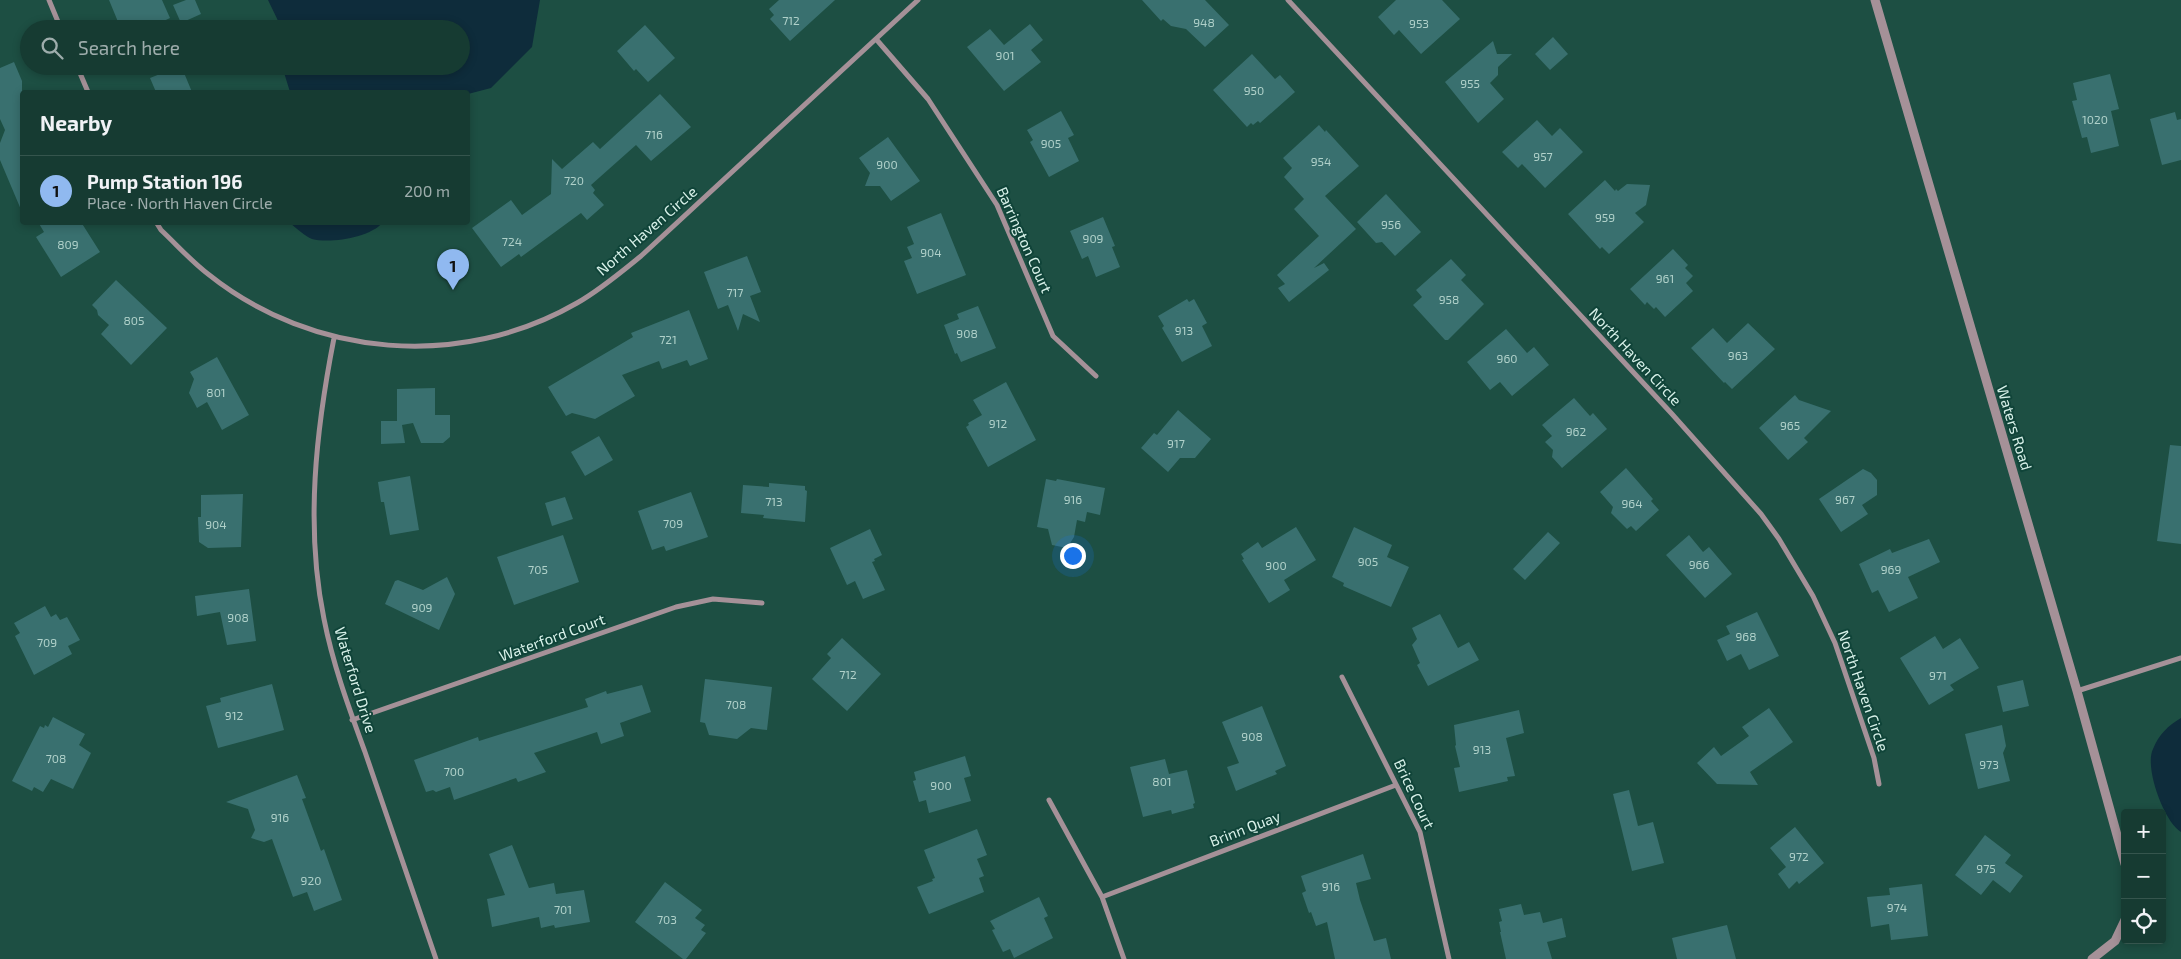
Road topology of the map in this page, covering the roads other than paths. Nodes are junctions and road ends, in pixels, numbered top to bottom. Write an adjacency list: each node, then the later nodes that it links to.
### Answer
1 (49, 0): 5 (street)
2 (918, 0): 6 (street, North Haven Circle)
3 (1288, 0): 17 (street, North Haven Circle)
4 (1875, 0): 15 (street, Waters Road)
5 (57, 20)
6 (876, 39): 10 (street, North Haven Circle); 11 (street, Barrington Court)
7 (81, 75): 8 (street)
8 (87, 90)
9 (158, 225): 10 (street, North Haven Circle)
10 (334, 338): 16 (street, Waterford Drive)
11 (1096, 376)
12 (762, 603): 16 (street, Waterford Court)
13 (2181, 658): 15 (street)
14 (1342, 677): 18 (street, Brice Court)
15 (2077, 691): 20 (street, Waters Road)
16 (352, 720): 23 (street, Waterford Drive)
17 (1879, 784)
18 (1396, 785): 21 (street, Brinn Quay); 25 (street, Brice Court)
19 (1049, 800): 21 (street)
20 (2122, 854)
21 (1102, 897): 24 (street)
22 (2121, 931): 26 (street)
23 (436, 959)
24 (1124, 959)
25 (1449, 959)
26 (2092, 959)

